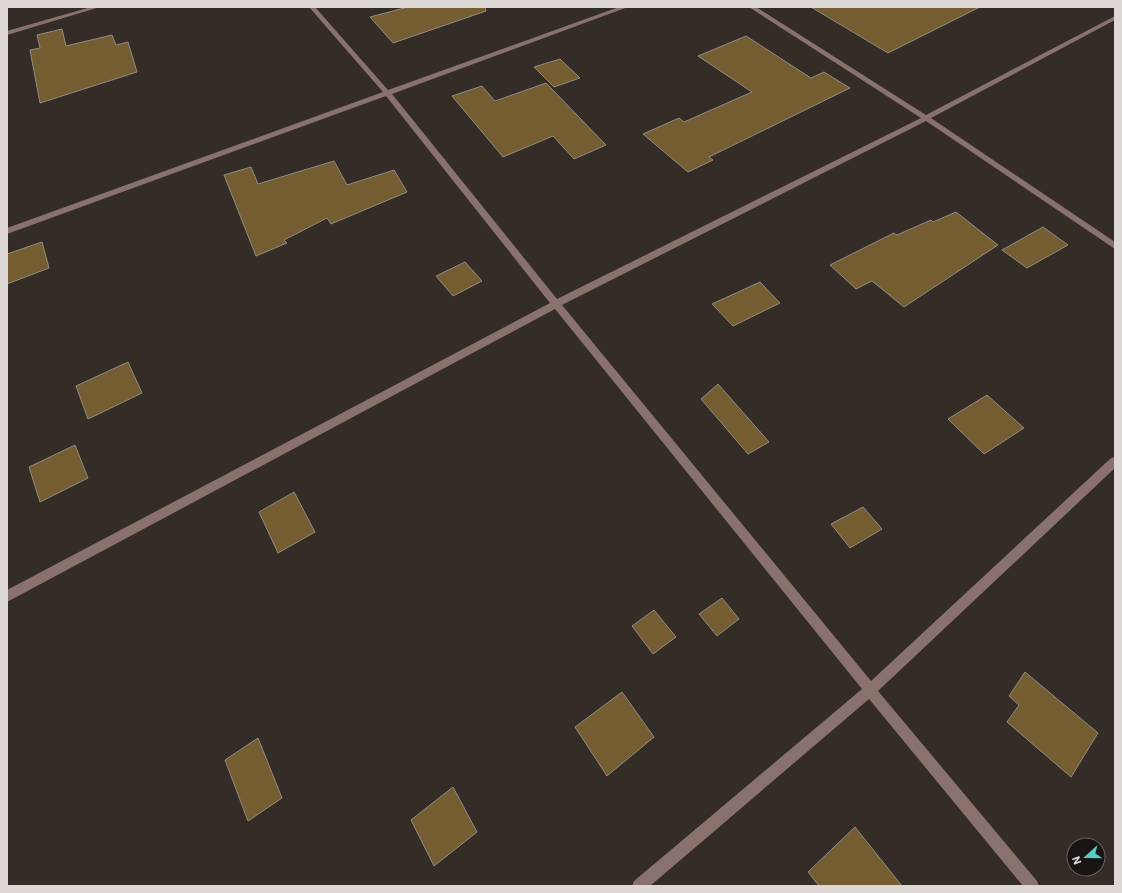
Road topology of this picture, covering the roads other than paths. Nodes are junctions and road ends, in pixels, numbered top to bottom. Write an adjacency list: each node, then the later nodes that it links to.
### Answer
1 (97, 7): 6 (street)
2 (312, 7): 7 (street)
3 (625, 7): 7 (street)
4 (752, 7): 8 (street)
5 (1115, 18): 8 (street)
6 (7, 33)
7 (388, 94): 9 (street); 11 (street)
8 (926, 118): 10 (street); 11 (street)
9 (7, 231)
10 (1115, 246)
11 (556, 304): 13 (street); 14 (street)
12 (1115, 461): 14 (street)
13 (7, 596)
14 (870, 690): 15 (street); 16 (street)
15 (639, 886)
16 (1032, 886)

